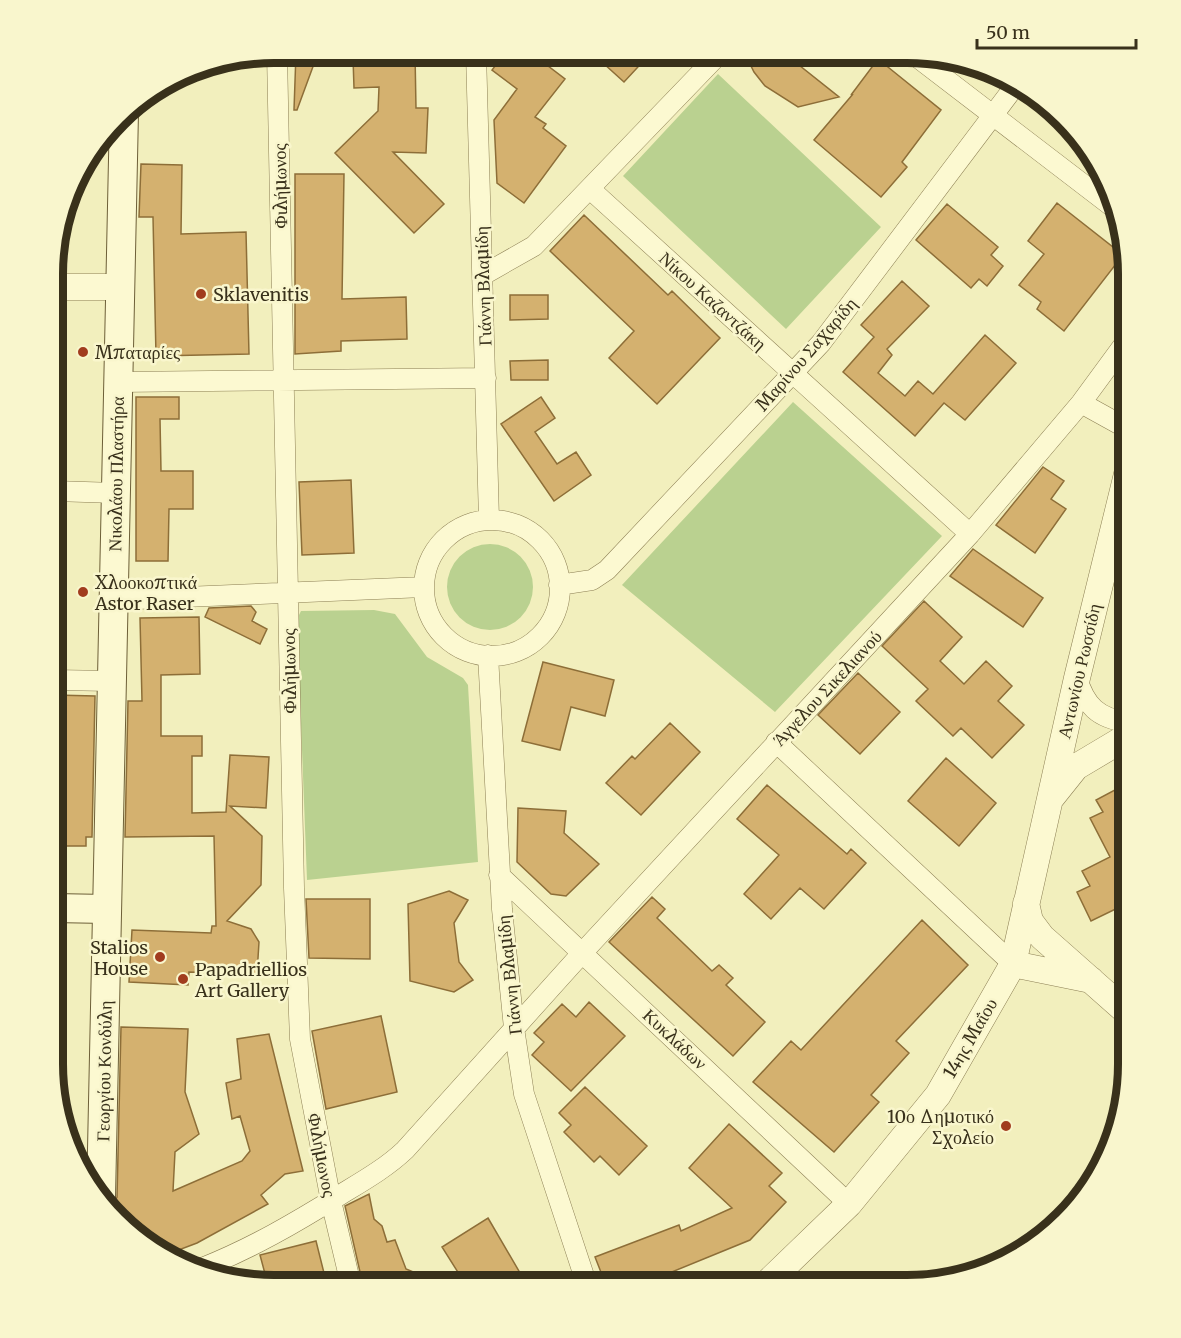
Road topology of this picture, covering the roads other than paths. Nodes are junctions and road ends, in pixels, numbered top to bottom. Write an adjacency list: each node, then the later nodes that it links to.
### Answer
1 (277, 63): 16 (street, Φιλήμωνος)
2 (476, 63): 10 (street, Γιάννη Βλαμίδη)
3 (710, 63): 8 (street)
4 (925, 64): 6 (street)
5 (1012, 90): 6 (street, Μαρίνου Σαχαρίδη)
6 (992, 117): 9 (street); 14 (street, Μαρίνου Σαχαρίδη)
7 (124, 126): 12 (main road, Νικολάου Πλαστήρα)
8 (590, 189): 10 (street); 14 (street, Νίκου Καζαντζάκη)
9 (1105, 201)
10 (483, 275): 15 (street, Γιάννη Βλαμίδη)
11 (63, 286): 12 (street)
12 (121, 287): 17 (main road, Νικολάου Πλαστήρα)
13 (1118, 353): 18 (street, Άγγελου Σικελιανού)
14 (793, 374): 24 (street, Νίκου Καζαντζάκη); 25 (street, Μαρίνου Σαχαρίδη)
15 (486, 378): 16 (street); 23 (street, Γιάννη Βλαμίδη)
16 (283, 380): 17 (street); 27 (street, Φιλήμωνος)
17 (119, 382): 21 (main road, Νικολάου Πλαστήρα)
18 (1081, 403): 19 (street); 24 (street, Άγγελου Σικελιανού)
19 (1118, 423)
20 (63, 491): 21 (street)
21 (116, 493): 28 (main road, Νικολάου Πλαστήρα)
22 (1118, 511): 30 (street, Αντωνίου Ρωσσίδη)
23 (489, 520): 25 (street); 26 (street)
24 (970, 534): 34 (street, Άγγελου Σικελιανού)
25 (559, 585): 29 (street)
26 (424, 587): 27 (street); 29 (street)
27 (287, 593): 28 (street); 47 (street, Φιλήμωνος)
28 (114, 600): 32 (main road, Νικολάου Πλαστήρα)
29 (488, 655): 37 (street, Γιάννη Βλαμίδη)
30 (1077, 678): 33 (street); 36 (street, Αντωνίου Ρωσσίδη)
31 (63, 680): 32 (street)
32 (112, 681): 40 (main road, Νικολάου Πλαστήρα)
33 (1118, 720)
34 (776, 742): 41 (street, Άγγελου Σικελιανού); 42 (street)
35 (1118, 742): 36 (street)
36 (1048, 802): 38 (street, 14ης Μαΐου)
37 (499, 874): 41 (street, Κυκλάδων); 45 (street, Γιάννη Βλαμίδη)
38 (1026, 903): 42 (street, 14ης Μαΐου); 43 (street)
39 (63, 908): 40 (main road)
40 (107, 909): 46 (main road, Γεωργίου Κονδύλη)
41 (583, 952): 45 (street, Άγγελου Σικελιανού); 48 (street, Κυκλάδων)
42 (1013, 964): 43 (street); 48 (street, 14ης Μαΐου)
43 (1091, 980): 44 (street)
44 (1118, 1004)
45 (514, 1028): 47 (street, Άγγελου Σικελιανού); 51 (street, Γιάννη Βλαμίδη)
46 (101, 1184)
47 (331, 1201): 49 (street, Άγγελου Σικελιανού); 50 (street, Φιλήμωνος)
48 (849, 1204): 52 (street, 14ης Μαΐου)
49 (209, 1265)
50 (349, 1275)
51 (584, 1275)
52 (775, 1275)

